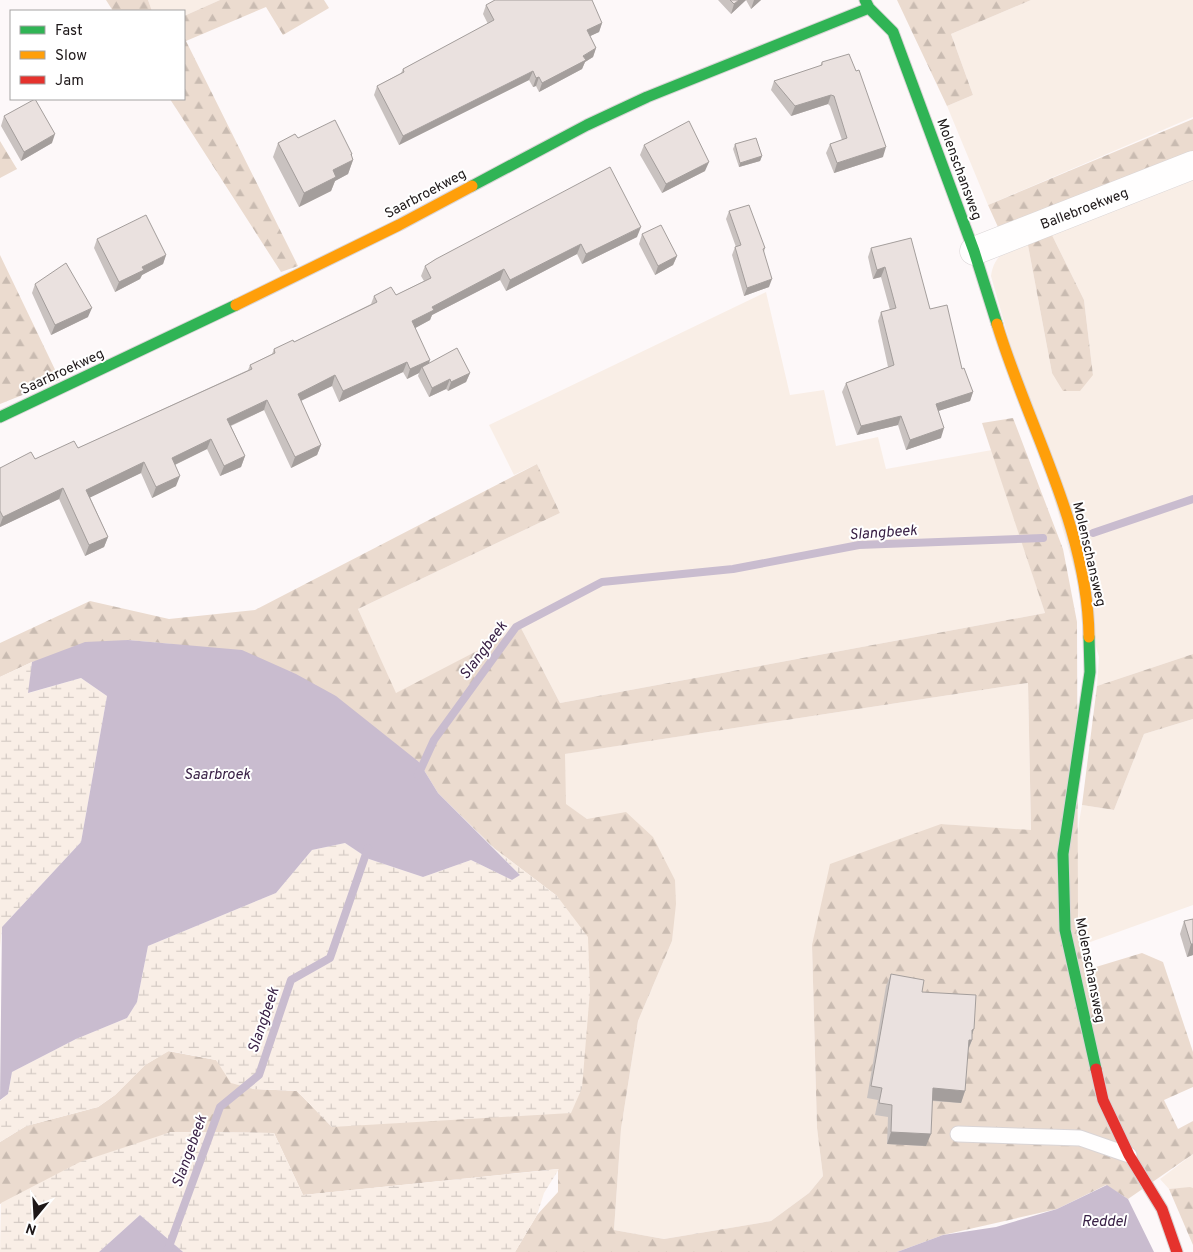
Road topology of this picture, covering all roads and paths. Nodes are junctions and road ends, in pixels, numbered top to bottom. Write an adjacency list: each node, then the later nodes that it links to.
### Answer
1 (867, 4): 3 (street, Molenschansweg); 4 (street, Saarbroekweg)
2 (1193, 165): 3 (street, Ballebroekweg)
3 (974, 251): 6 (street, Molenschansweg)
4 (0, 417)
5 (958, 1134): 6 (lane)
6 (1130, 1155): 7 (street, Molenschansweg)
7 (1177, 1252)

